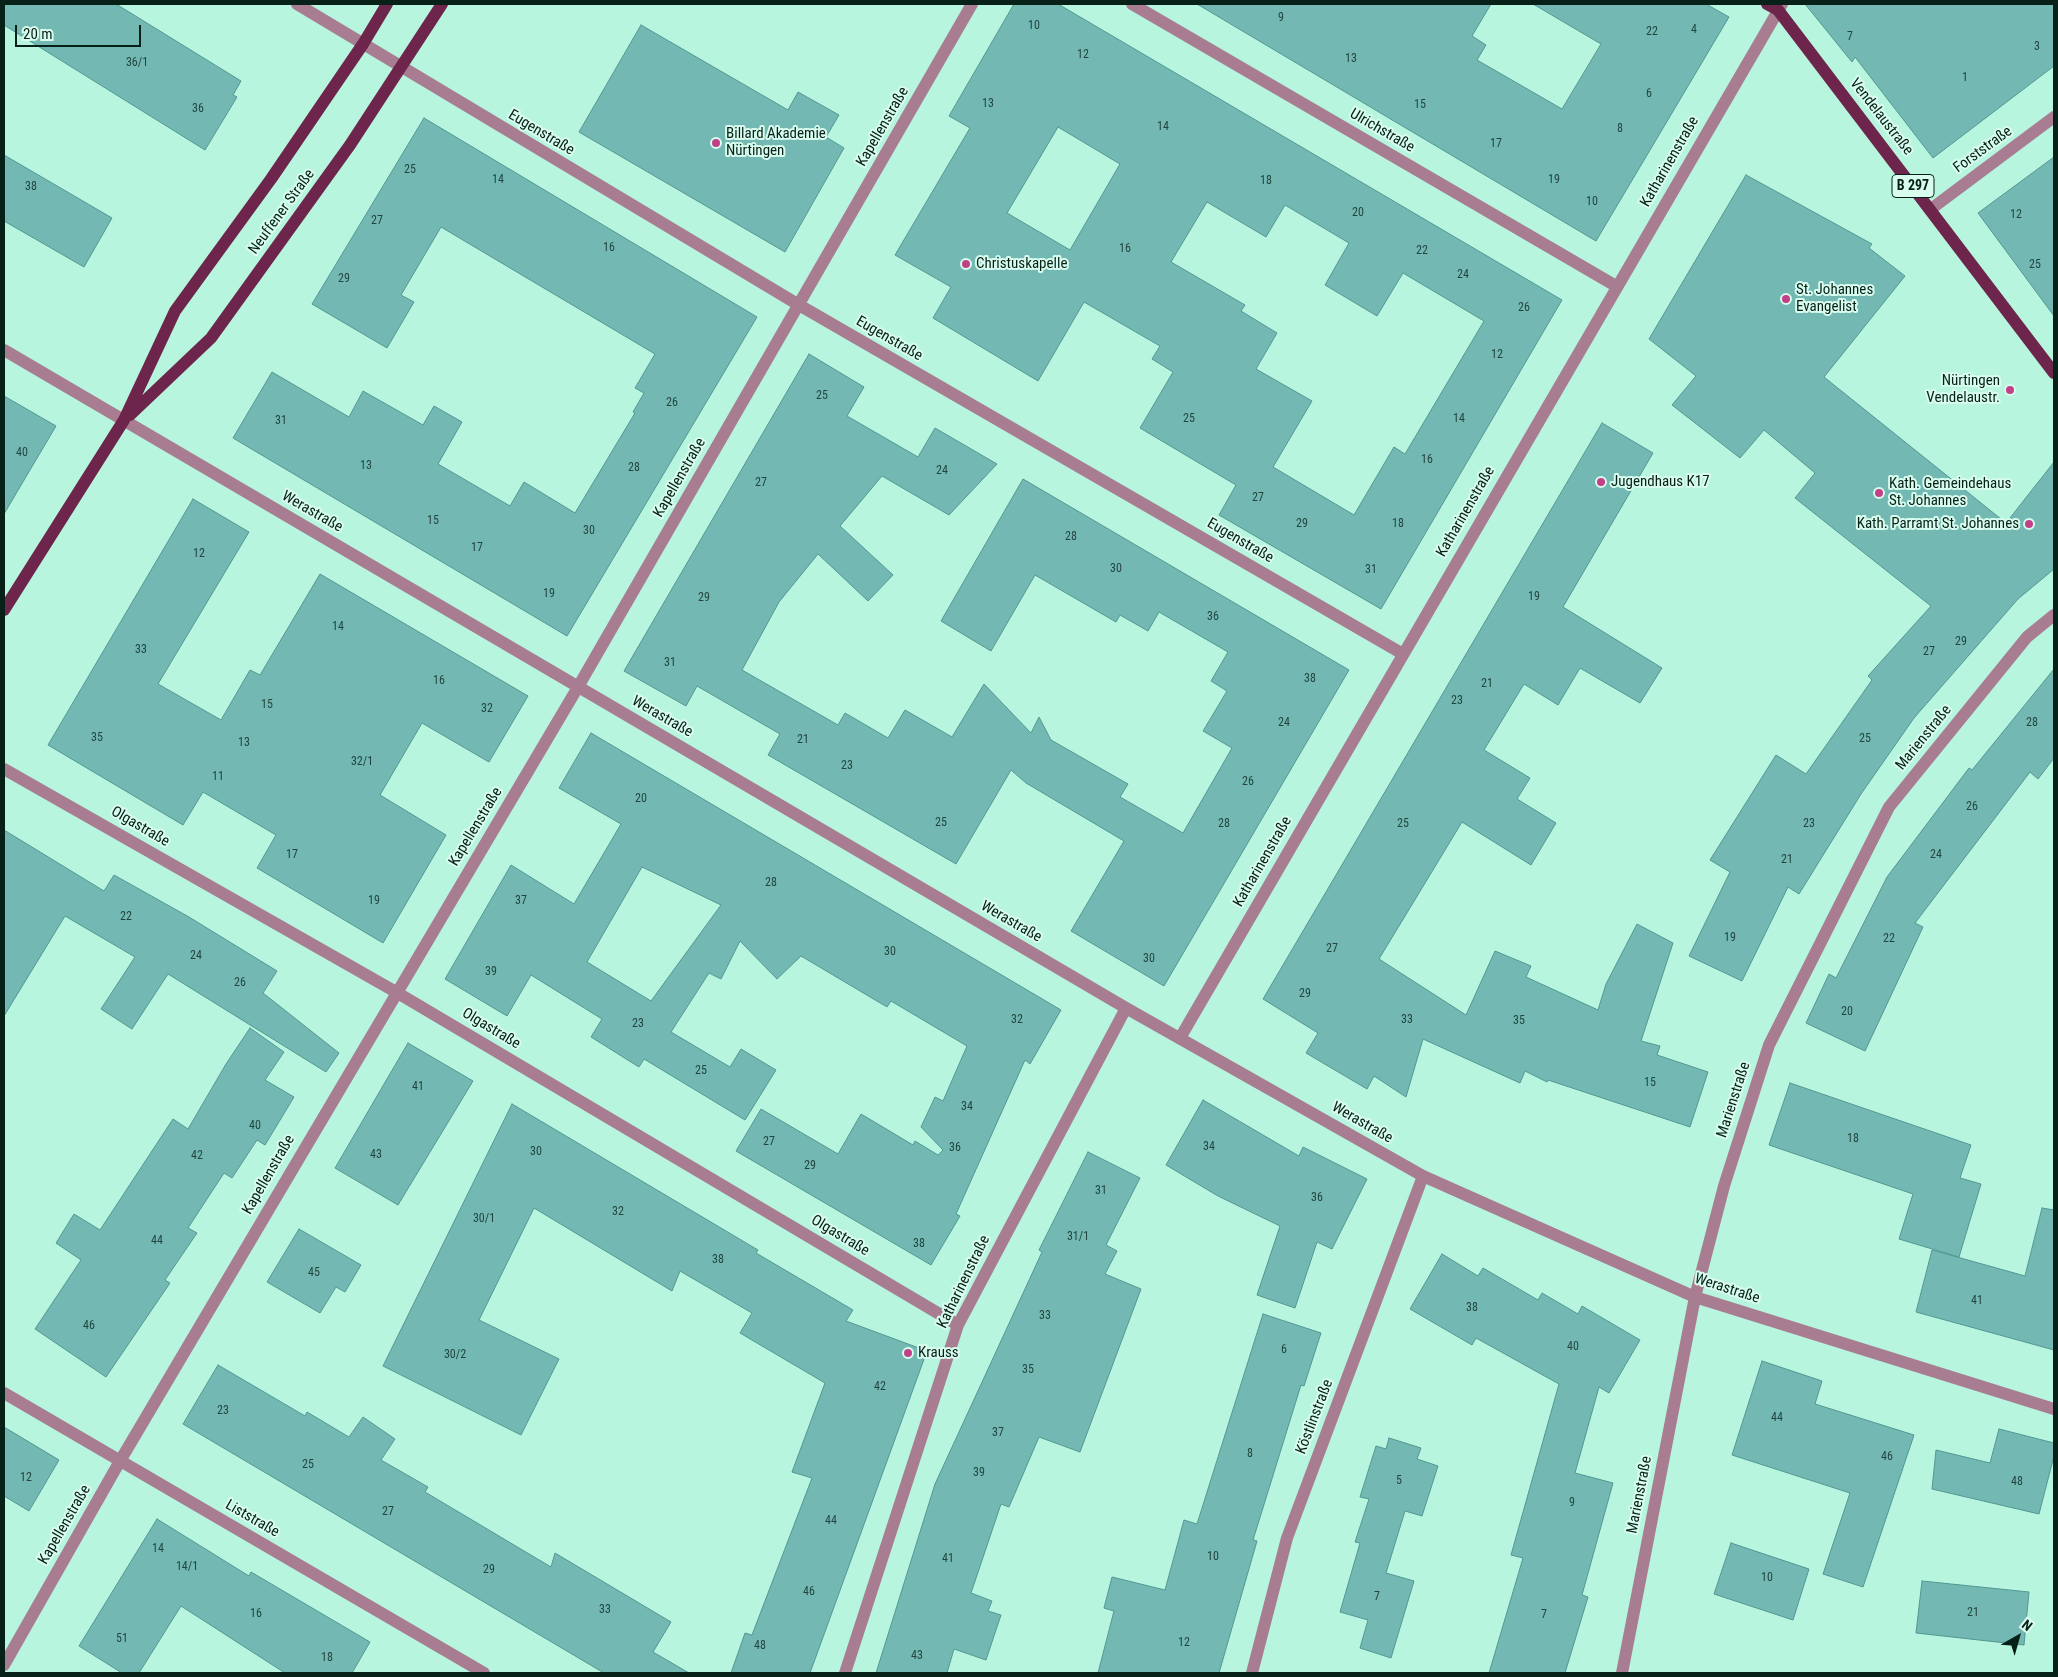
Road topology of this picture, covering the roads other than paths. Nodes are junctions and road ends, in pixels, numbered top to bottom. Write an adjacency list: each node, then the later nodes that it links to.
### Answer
1 (297, 4): 7 (street)
2 (388, 4): 7 (main road, Neuffener Straße)
3 (442, 4): 8 (main road, Neuffener Straße)
4 (972, 4): 12 (street, Kapellenstraße)
5 (1132, 4): 11 (street, Ulrichstraße)
6 (1776, 6): 10 (main road, Vendelaustraße / B 297); 11 (street, Katharinenstraße)
7 (363, 44): 8 (street, Eugenstraße); 15 (main road, Neuffener Straße)
8 (401, 68): 12 (street, Eugenstraße); 15 (main road, Neuffener Straße)
9 (2054, 117): 10 (street, Forststraße)
10 (1931, 209): 14 (main road, Vendelaustraße / B 297)
11 (1616, 286): 18 (street, Katharinenstraße)
12 (799, 305): 18 (street, Eugenstraße); 19 (street, Kapellenstraße)
13 (4, 350): 15 (street, Werastraße)
14 (2054, 373)
15 (124, 420): 16 (main road, Neuffener Straße); 19 (street, Werastraße)
16 (4, 610)
17 (2054, 615): 25 (street, Marienstraße)
18 (1403, 654): 23 (street, Katharinenstraße)
19 (578, 687): 21 (street, Kapellenstraße); 22 (street, Werastraße)
20 (4, 769): 21 (street, Olgastraße)
21 (396, 992): 26 (street, Olgastraße); 29 (street, Kapellenstraße)
22 (1126, 1008): 23 (street, Werastraße); 26 (street, Katharinenstraße)
23 (1180, 1038): 24 (street, Werastraße)
24 (1423, 1176): 25 (street, Werastraße); 33 (street, Köstlinstraße)
25 (1695, 1297): 28 (street, Werastraße); 34 (street, Marienstraße)
26 (958, 1325): 32 (street, Katharinenstraße)
27 (4, 1393): 29 (street, Liststraße)
28 (2054, 1409)
29 (120, 1461): 30 (street, Kapellenstraße); 31 (street, Liststraße)
30 (4, 1664)
31 (484, 1673)
32 (845, 1673)
33 (1252, 1673)
34 (1622, 1673)

